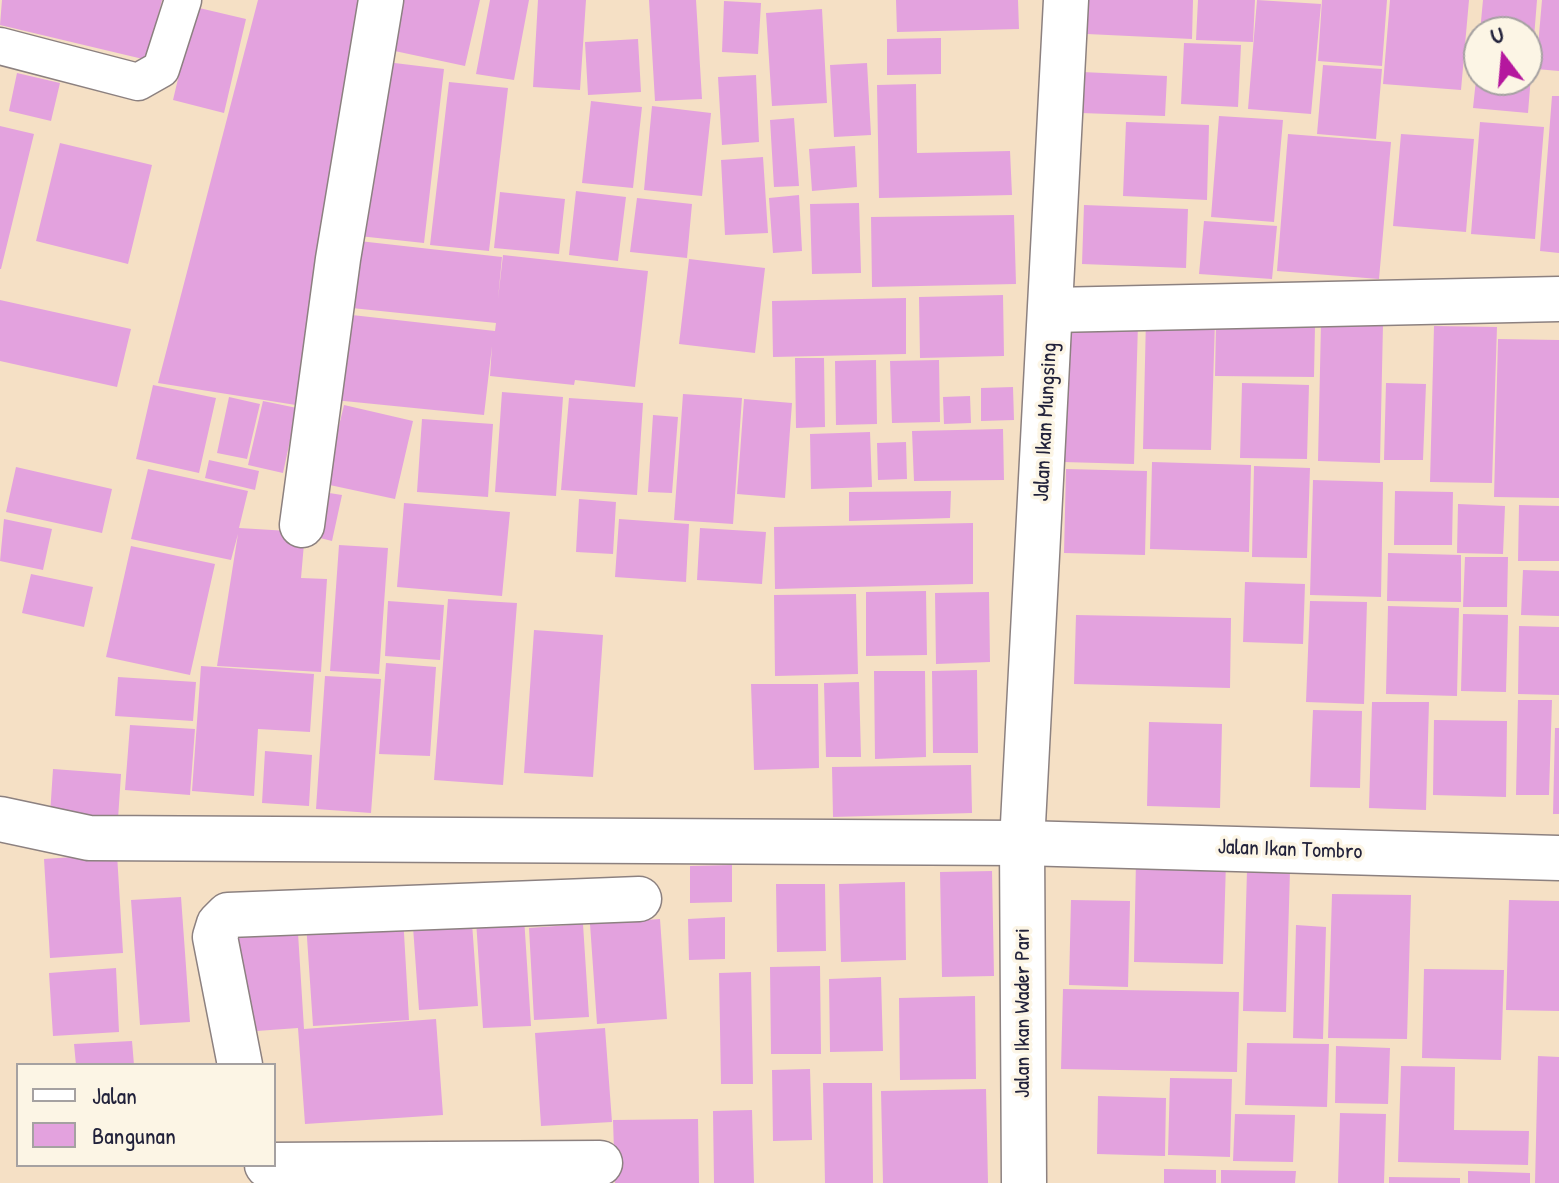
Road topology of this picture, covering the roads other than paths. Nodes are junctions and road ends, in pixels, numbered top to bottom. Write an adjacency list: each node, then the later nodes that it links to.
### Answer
1 (183, 0): 4 (lane)
2 (381, 0): 7 (street)
3 (1066, 0): 6 (street, Jalan Ikan Mungsing)
4 (0, 46)
5 (1559, 299): 6 (street)
6 (1052, 310): 9 (street, Jalan Ikan Mungsing)
7 (302, 525)
8 (6, 820): 9 (street, Jalan Ikan Tombro)
9 (1022, 843): 10 (street, Jalan Ikan Tombro); 16 (street, Jalan Ikan Wader Pari)
10 (1559, 858)
11 (639, 899): 12 (street)
12 (240, 1063)
13 (600, 1163): 15 (street)
14 (276, 1165): 15 (street)
15 (504, 1175)
16 (1024, 1183)

